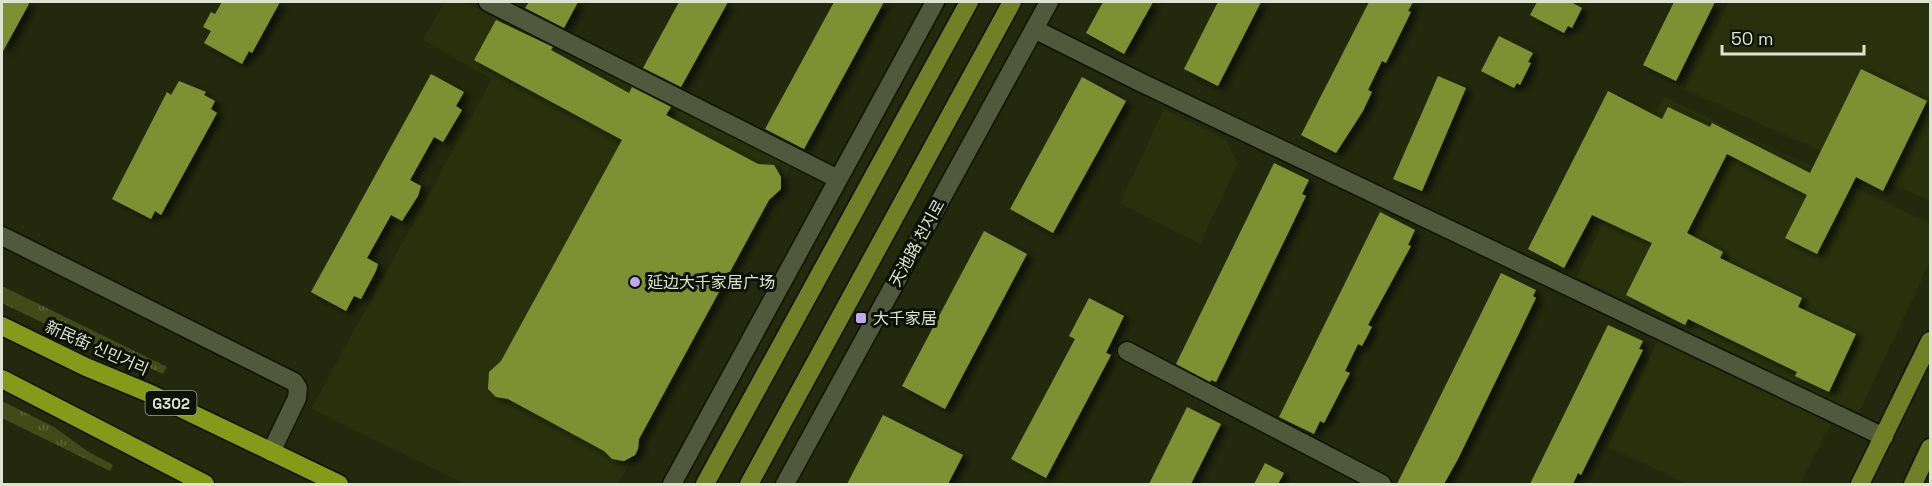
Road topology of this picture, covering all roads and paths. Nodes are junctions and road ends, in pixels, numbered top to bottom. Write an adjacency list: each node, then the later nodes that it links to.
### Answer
1 (488, 2): 7 (street)
2 (935, 2): 7 (street)
3 (969, 2): 19 (main road)
4 (1012, 2): 20 (main road, 天池路 천지로)
5 (1049, 2): 6 (street, 天池路 천지로)
6 (1034, 29): 13 (street); 21 (street, 天池路 천지로)
7 (838, 179): 18 (street)
8 (2, 236): 15 (street)
9 (2, 326): 15 (highway, 新民街 신민거리 / G302)
10 (1930, 341): 13 (main road)
11 (1127, 351): 22 (street)
12 (2, 380): 16 (highway)
13 (1884, 437): 23 (main road)
14 (1930, 448): 24 (main road)
15 (271, 452): 17 (highway, 新民街 신민거리 / G302)
16 (205, 484)
17 (339, 484)
18 (672, 484)
19 (705, 484)
20 (749, 484)
21 (785, 484)
22 (1382, 484)
23 (1860, 484)
24 (1913, 484)

